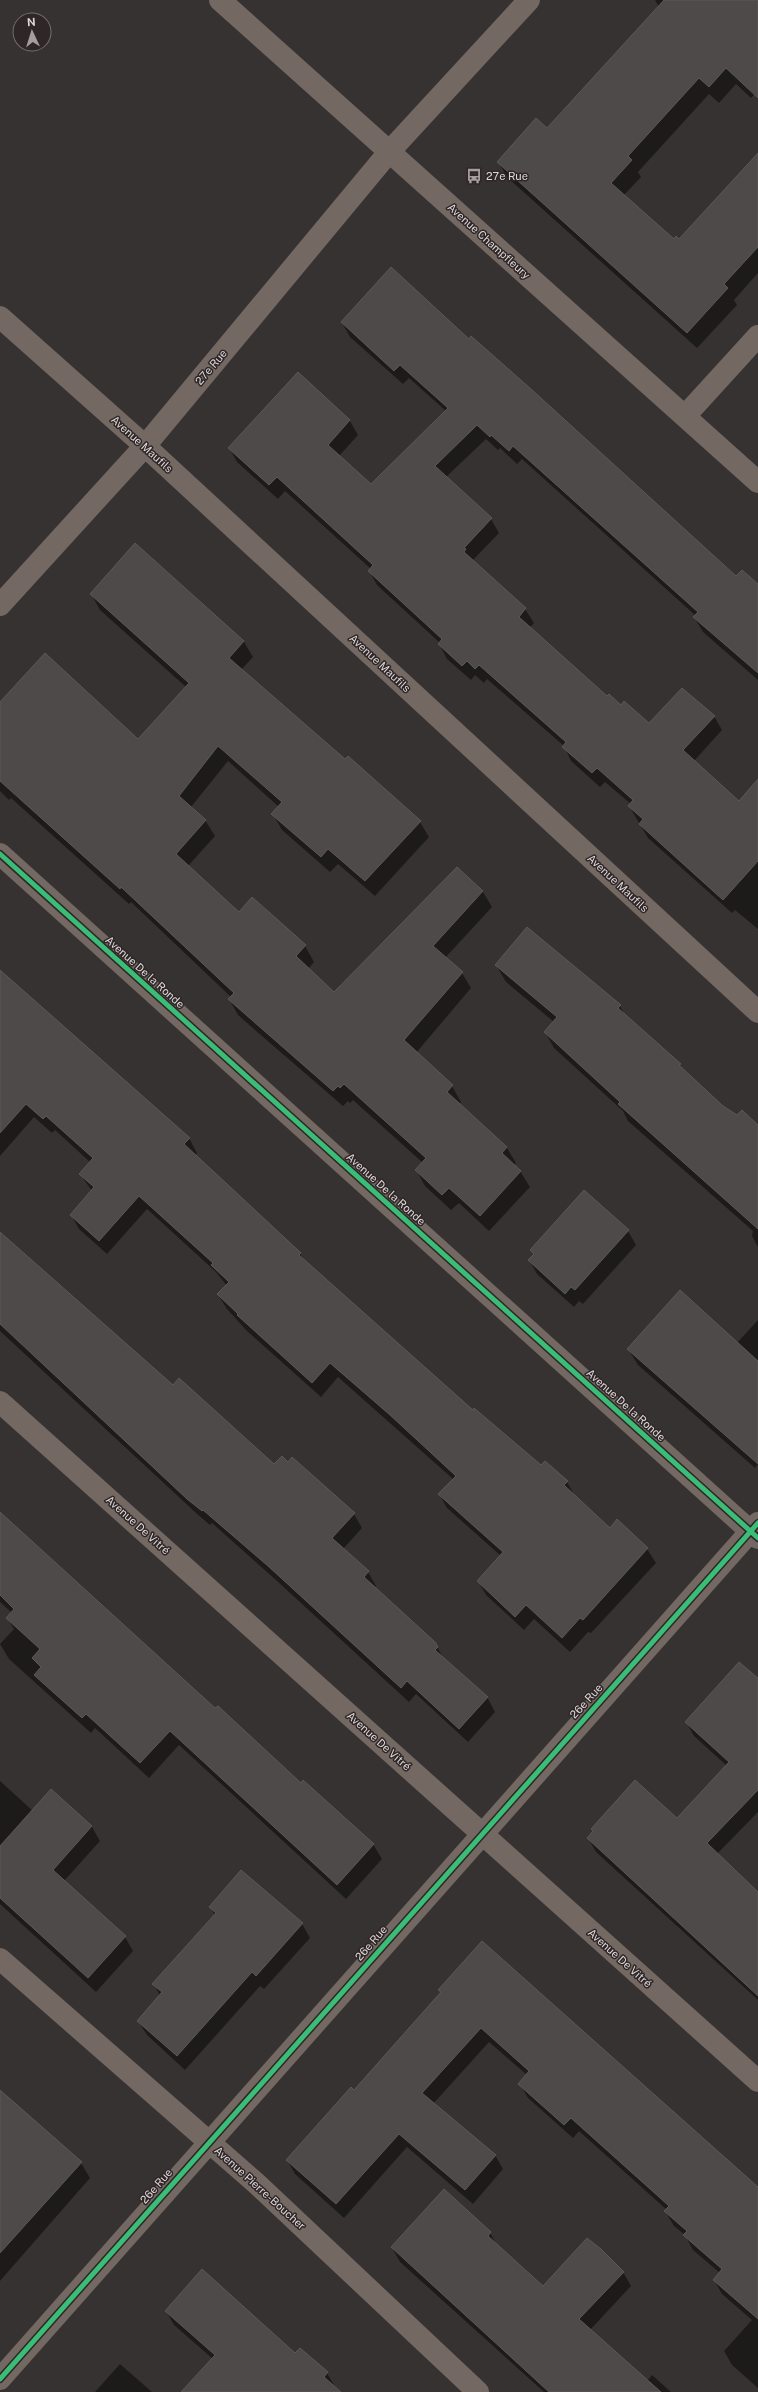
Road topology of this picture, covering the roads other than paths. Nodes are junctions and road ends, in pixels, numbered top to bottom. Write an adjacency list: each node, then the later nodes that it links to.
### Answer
1 (220, 0): 3 (street, Avenue Champfleury)
2 (529, 0): 3 (street, 27e Rue)
3 (389, 152): 6 (street, Avenue Champfleury); 7 (street, 27e Rue)
4 (0, 317): 7 (street, Avenue Maufils)
5 (758, 336): 6 (street)
6 (685, 416): 8 (street, Avenue Champfleury)
7 (145, 446): 9 (street, 27e Rue); 11 (street, Avenue Maufils)
8 (758, 482)
9 (0, 605)
10 (0, 854): 13 (street, Avenue De la Ronde)
11 (758, 1012)
12 (0, 1402): 14 (street, Avenue De Vitré)
13 (756, 1530): 14 (street, 26e Rue)
14 (481, 1833): 16 (street, Avenue De Vitré); 17 (street, 26e Rue)
15 (0, 1959): 17 (street, Avenue Pierre-Boucher)
16 (758, 2081)
17 (208, 2142): 18 (street, 26e Rue); 19 (street, Avenue Pierre-Boucher)
18 (0, 2379)
19 (478, 2392)

